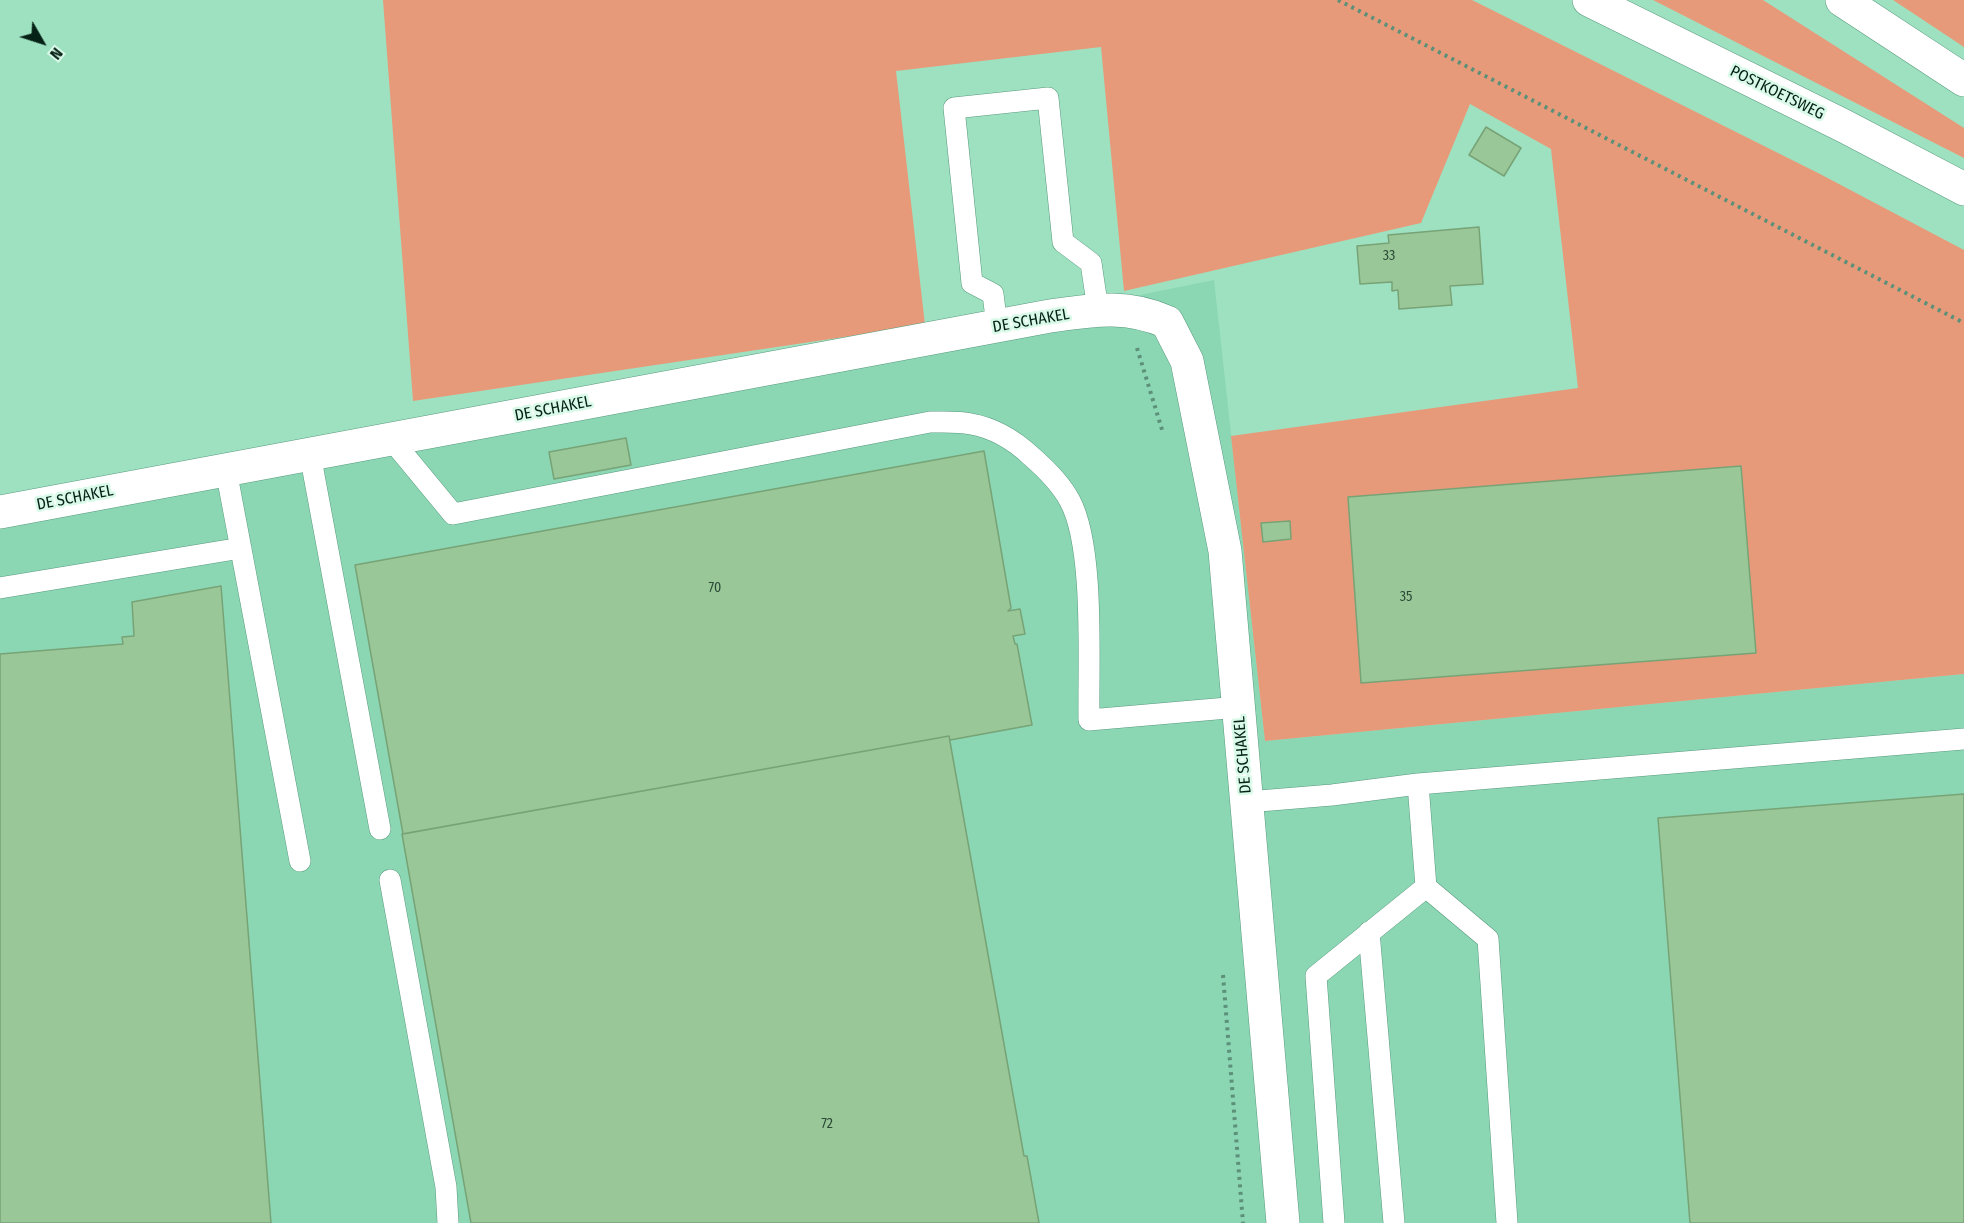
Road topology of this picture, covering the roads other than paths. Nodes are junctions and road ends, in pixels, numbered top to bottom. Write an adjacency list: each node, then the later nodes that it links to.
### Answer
1 (1589, 0): 4 (main road, POSTKOETSWEG)
2 (1842, 0): 3 (main road)
3 (1964, 81)
4 (1964, 189)
5 (1102, 309): 6 (main road, DE SCHAKEL); 6 (lane); 13 (main road, DE SCHAKEL)
6 (997, 326): 7 (main road, DE SCHAKEL)
7 (391, 439): 8 (main road, DE SCHAKEL); 13 (lane)
8 (310, 454): 9 (main road, DE SCHAKEL); 17 (lane)
9 (226, 470): 10 (main road, DE SCHAKEL); 11 (lane)
10 (0, 512)
11 (241, 548): 12 (lane); 18 (lane)
12 (0, 588)
13 (1239, 707): 16 (main road, DE SCHAKEL)
14 (1964, 739): 15 (lane)
15 (1418, 784): 16 (lane); 20 (lane)
16 (1247, 801): 23 (main road, DE SCHAKEL)
17 (380, 829)
18 (300, 861)
19 (390, 880): 22 (lane)
20 (1426, 886): 21 (lane); 26 (lane)
21 (1369, 932): 24 (lane); 25 (lane)
22 (448, 1223)
23 (1283, 1223)
24 (1334, 1223)
25 (1394, 1223)
26 (1507, 1223)

